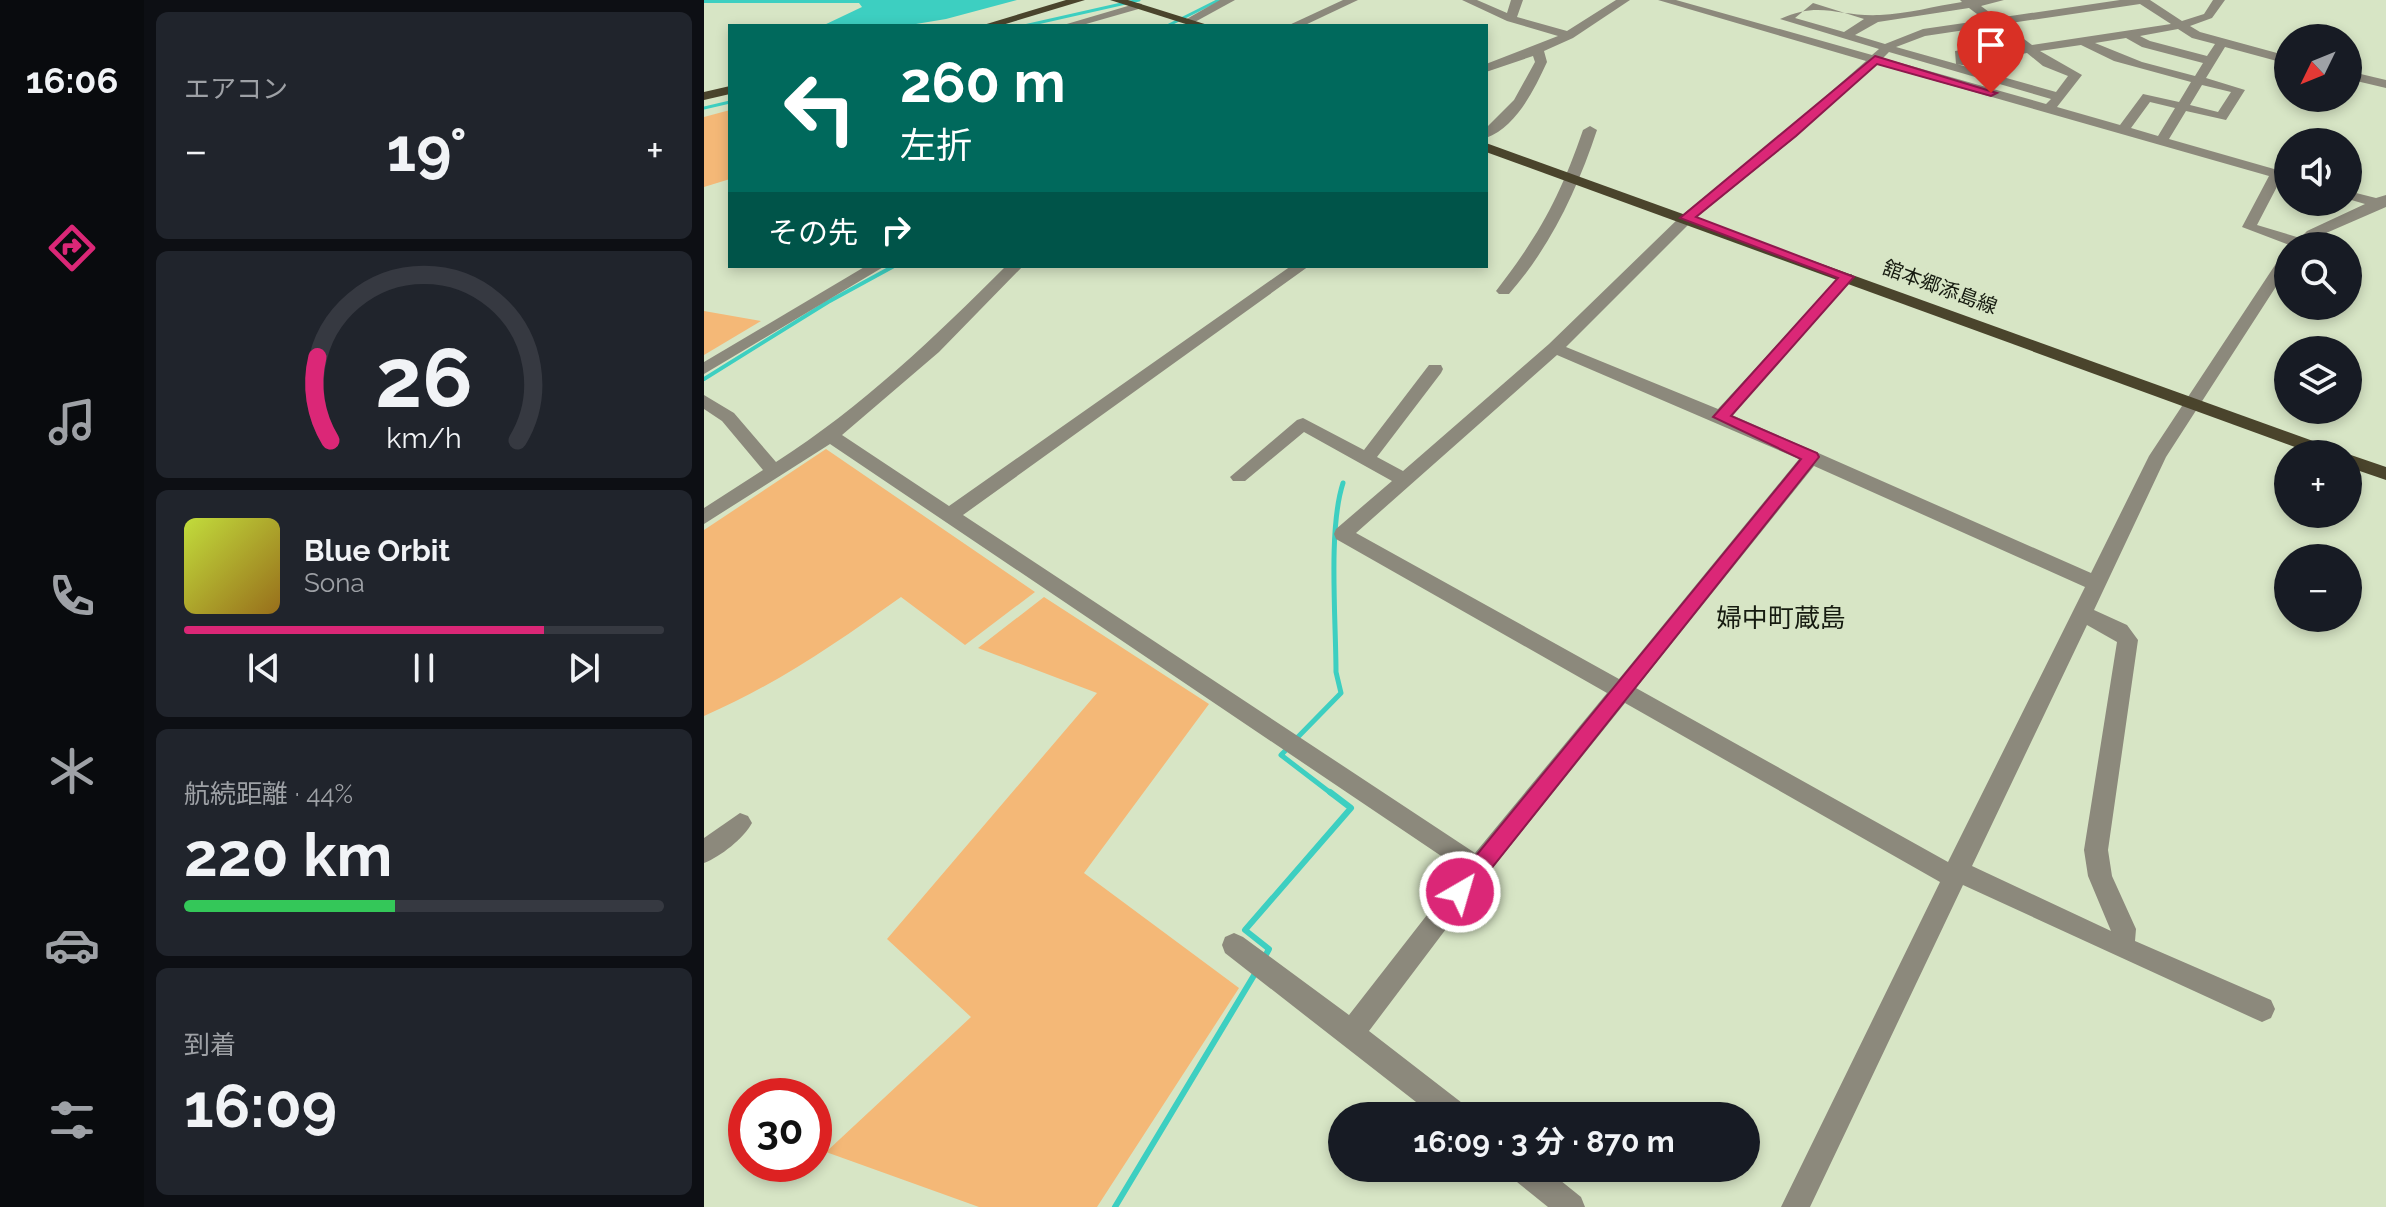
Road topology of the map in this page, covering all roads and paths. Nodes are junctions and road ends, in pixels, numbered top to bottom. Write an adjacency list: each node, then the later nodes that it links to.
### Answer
1 (1229, 0): 18 (street)
2 (1352, 0): 23 (street)
3 (1468, 0): 16 (street)
4 (1517, 0): 16 (street)
5 (1624, 0): 27 (street)
6 (1664, 0): 35 (street)
7 (1811, 0): 17 (street); 28 (street)
8 (1998, 0): 13 (street)
9 (2143, 0): 19 (street); 25 (street)
10 (2219, 0): 25 (street)
11 (1907, 1): 15 (street)
12 (1093, 2): 20 (main road)
13 (1968, 2): 15 (street); 19 (street)
14 (1127, 3): 18 (main road); 21 (street)
15 (1923, 11): 17 (street)
16 (1508, 19): 24 (street); 27 (street)
17 (1876, 19): 28 (street)
18 (1189, 21): 22 (main road)
19 (1994, 22): 31 (street); 33 (street)
20 (994, 24)
21 (1071, 24)
22 (1199, 24)
23 (1298, 24)
24 (1488, 26)
25 (2178, 26): 26 (street); 30 (street)
26 (2128, 34): 29 (street); 36 (street)
27 (1569, 35): 32 (street)
28 (1846, 36): 31 (street)
29 (2083, 41): 33 (street); 40 (street)
30 (2221, 43): 34 (street); 36 (street)
31 (1888, 48): 35 (street); 37 (street)
32 (1537, 50): 38 (street); 49 (street)
33 (2028, 50): 37 (street); 44 (street)
34 (2274, 56)
35 (1875, 60): 46 (street); 57 (street)
36 (2210, 61): 40 (street)
37 (1958, 64): 44 (street)
38 (1488, 67)
39 (2362, 78): 41 (street)
40 (2199, 79): 45 (street); 45 (street)
41 (2386, 84)
42 (728, 90): 43 (main road)
43 (704, 96)
44 (2058, 97): 46 (street)
45 (2182, 107): 48 (street); 50 (street)
46 (2049, 109): 48 (street)
47 (1590, 130): 53 (street)
48 (2123, 130): 50 (street)
49 (1488, 132)
50 (2161, 141): 52 (street)
51 (1488, 148): 53 (main road, 舘本郷添島線)
52 (2274, 174)
53 (1574, 178): 57 (main road, 舘本郷添島線); 65 (street)
54 (2274, 188): 59 (street)
55 (2362, 198): 56 (street)
56 (2383, 203): 58 (street)
57 (1687, 218): 63 (main road, 舘本郷添島線); 66 (street)
58 (2317, 232)
59 (2274, 236)
60 (874, 268): 67 (street)
61 (1013, 268): 72 (street)
62 (1298, 268): 81 (street)
63 (1847, 277): 70 (main road, 舘本郷添島線); 71 (street)
64 (2274, 277): 70 (street)
65 (1504, 291)
66 (1555, 348): 71 (street); 80 (street)
67 (704, 369)
68 (1435, 369): 75 (street)
69 (704, 401): 77 (street)
70 (2192, 403): 73 (main road, 舘本郷添島線); 83 (street)
71 (1721, 417): 74 (street)
72 (830, 436): 77 (street); 81 (street)
73 (2294, 440)
74 (1811, 457): 83 (street); 85 (street)
75 (1366, 459): 79 (street); 80 (street)
76 (2362, 465): 78 (main road)
77 (775, 472): 82 (street)
78 (2386, 474)
79 (1239, 477)
80 (1405, 480): 85 (street)
81 (948, 516): 88 (street)
82 (704, 517)
83 (2094, 583): 84 (street)
84 (2081, 613): 89 (street); 91 (street)
85 (1622, 689): 88 (street); 89 (street)
86 (740, 823): 87 (street)
87 (704, 852)
88 (1478, 868): 93 (street)
89 (1954, 874): 91 (street); 97 (street)
90 (1234, 945): 93 (street)
91 (2122, 948): 92 (street)
92 (2262, 1009)
93 (1351, 1033): 94 (street)
94 (1438, 1102)
95 (1540, 1182): 96 (street)
96 (1571, 1207)
97 (1795, 1207)

